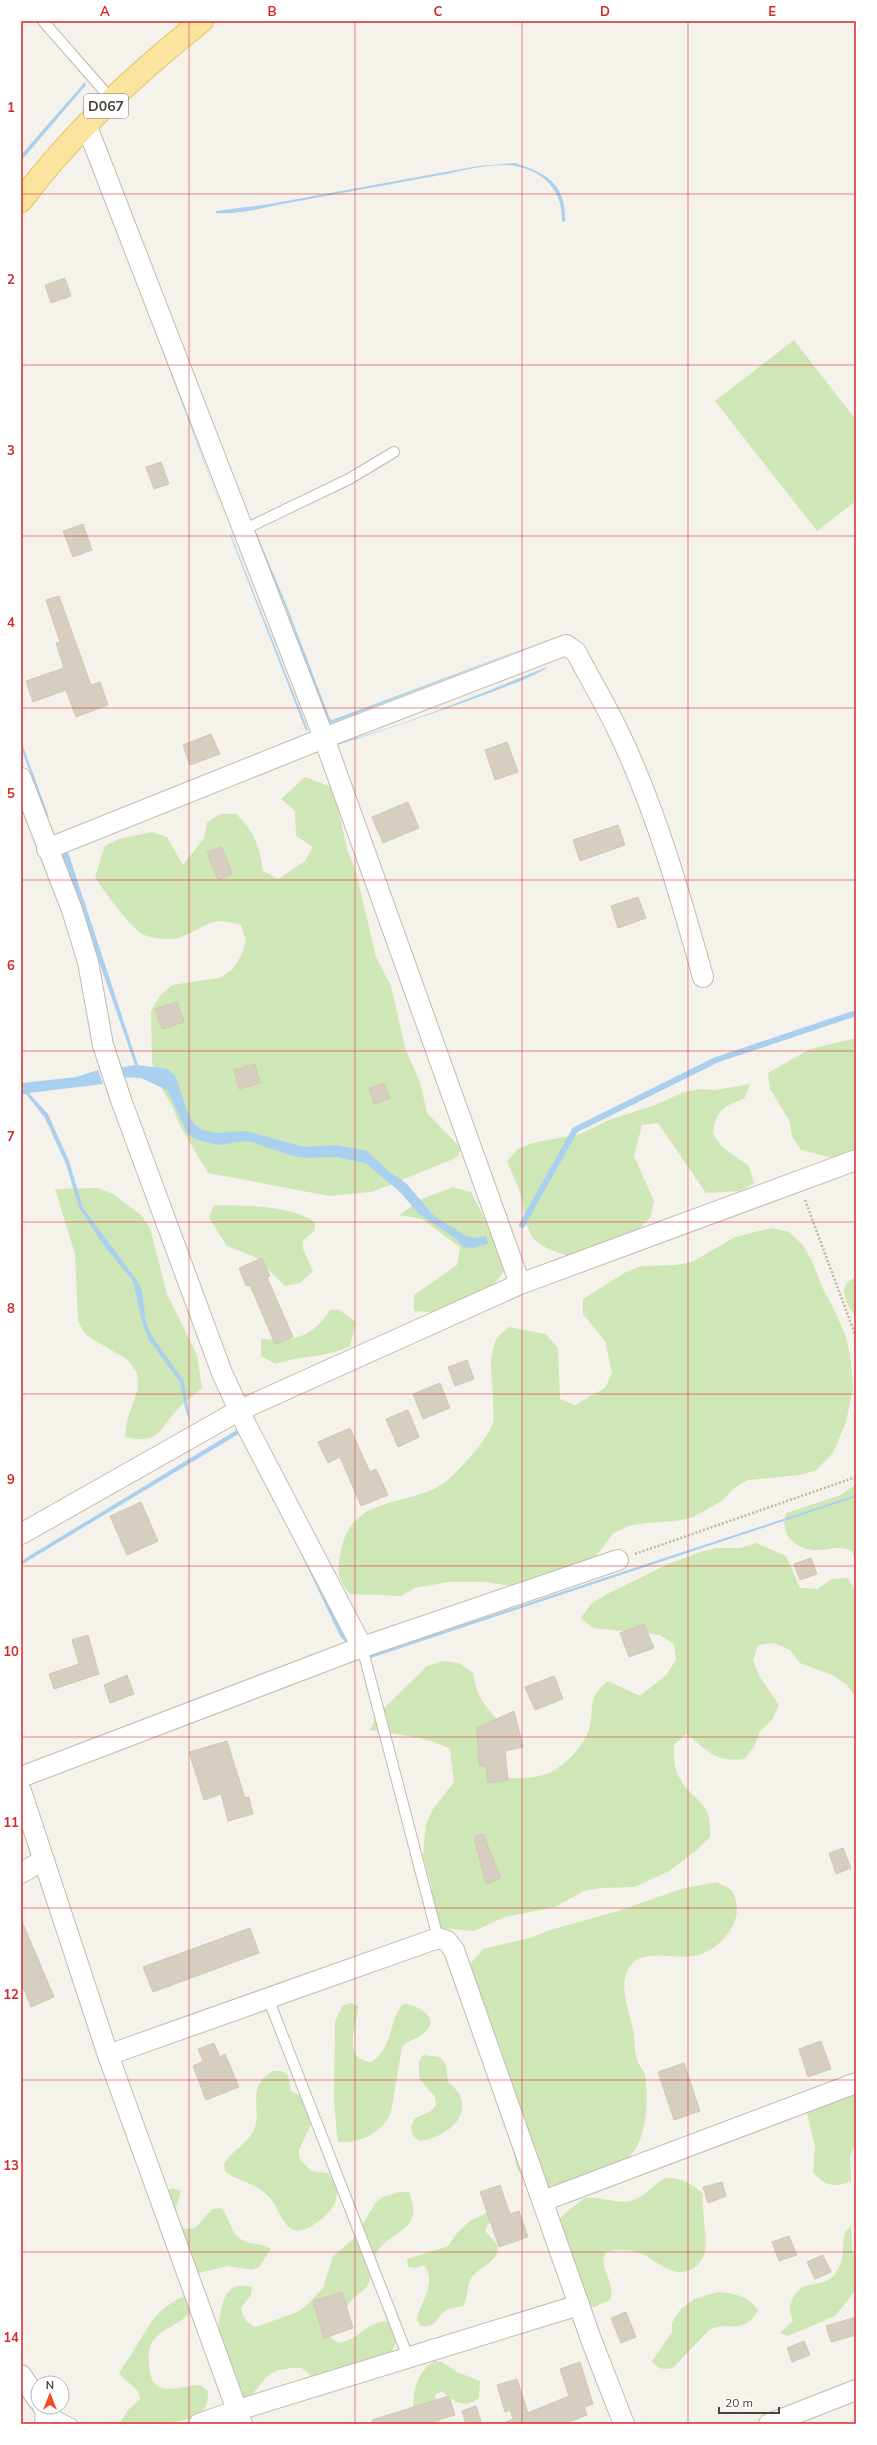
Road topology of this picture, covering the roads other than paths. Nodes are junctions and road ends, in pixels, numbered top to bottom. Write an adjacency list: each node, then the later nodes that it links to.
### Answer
1 (43, 21): 3 (lane)
2 (202, 21): 3 (main road, D067)
3 (112, 100): 4 (main road, D067)
4 (86, 124): 5 (main road, D067); 7 (street)
5 (21, 201)
6 (394, 452): 7 (lane)
7 (243, 530): 8 (street)
8 (324, 738): 10 (street); 11 (street); 13 (street)
9 (21, 778): 10 (street)
10 (48, 849): 14 (street)
11 (703, 977)
12 (856, 1160): 13 (street)
13 (520, 1284): 14 (street)
14 (238, 1411): 15 (street); 17 (street)
15 (21, 1534)
16 (618, 1560): 17 (street)
17 (362, 1647): 18 (street); 22 (lane)
18 (21, 1777)
19 (21, 1791): 20 (street)
20 (44, 1860): 21 (street); 24 (street)
21 (21, 1872)
22 (438, 1938): 23 (street); 26 (street)
23 (268, 1998): 24 (street); 28 (lane)
24 (108, 2055): 33 (street)
25 (856, 2083): 26 (street)
26 (543, 2201): 27 (street)
27 (579, 2305): 28 (street); 36 (street)
28 (408, 2357): 33 (street)
29 (21, 2375): 30 (street)
30 (30, 2390)
31 (856, 2390): 37 (street)
32 (52, 2415): 34 (lane)
33 (240, 2417): 35 (street)
34 (72, 2424)
35 (199, 2424)
36 (624, 2424)
37 (769, 2424)

